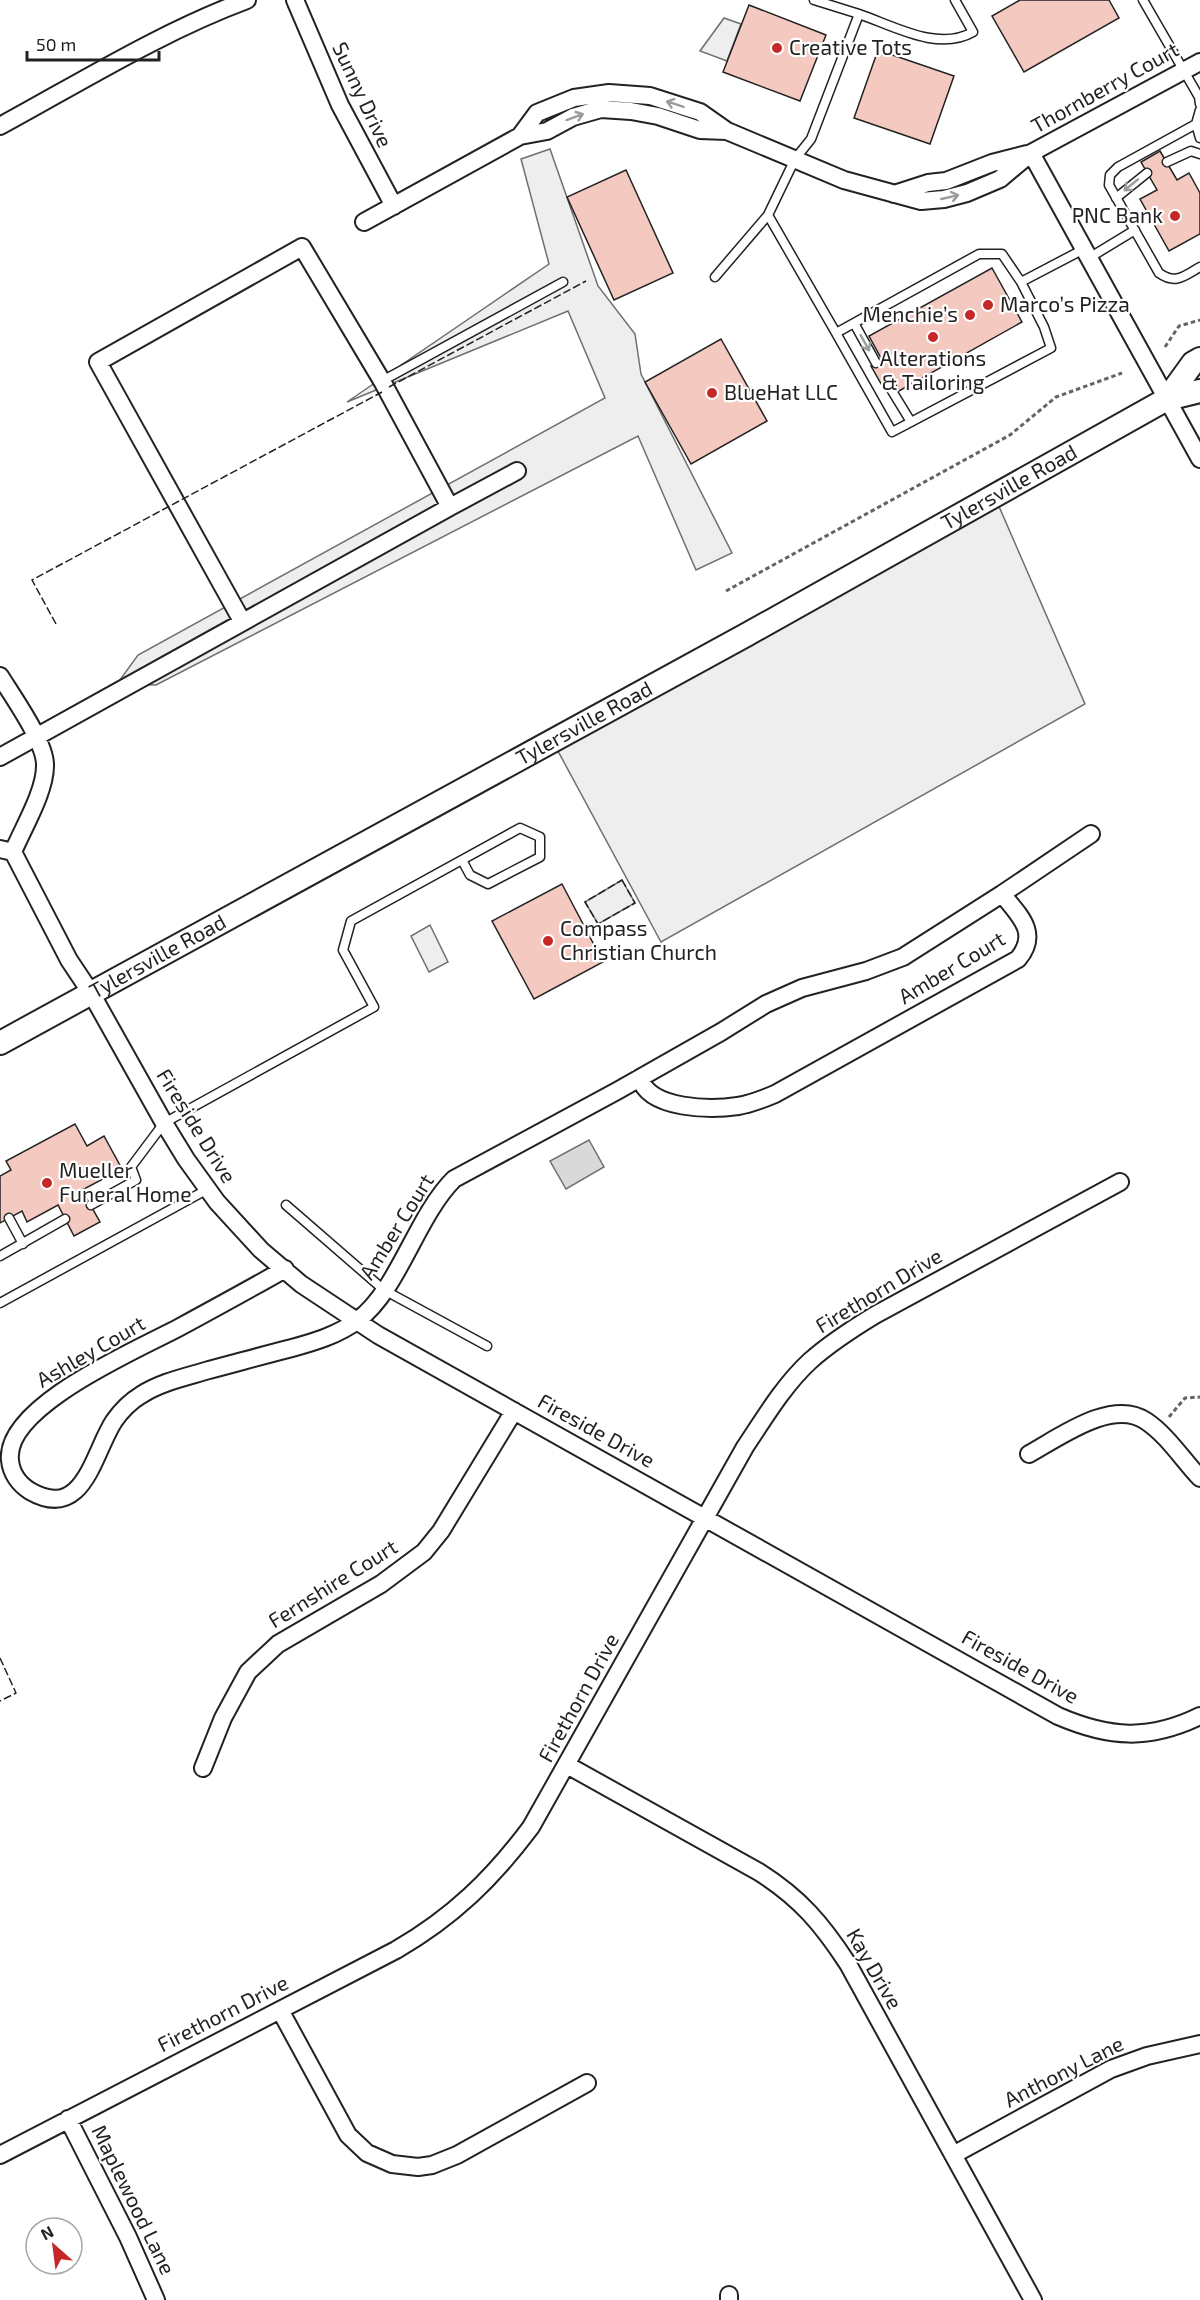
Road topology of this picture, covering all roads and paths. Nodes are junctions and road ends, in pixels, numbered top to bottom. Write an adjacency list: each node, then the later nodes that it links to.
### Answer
1 (247, 0): 12 (street)
2 (295, 0): 20 (street, Sunny Drive)
3 (814, 0): 6 (lane)
4 (955, 0): 6 (lane)
5 (1143, 0): 8 (lane)
6 (859, 14): 16 (lane)
7 (1200, 62): 8 (street, Thornberry Court)
8 (1183, 71): 9 (lane); 14 (street, Thornberry Court)
9 (1200, 104)
10 (1200, 110): 11 (lane)
11 (1196, 124): 13 (lane); 19 (lane)
12 (0, 126)
13 (1200, 138)
14 (1031, 153): 16 (street, Thornberry Court); 24 (street)
15 (1200, 154): 17 (lane)
16 (795, 159): 20 (street, Thornberry Court); 21 (lane)
17 (1167, 162)
18 (1147, 173): 19 (lane, one-way to 19)
19 (1116, 198): 23 (lane)
20 (393, 206): 22 (street, Thornberry Court)
21 (768, 215): 26 (lane); 31 (lane)
22 (364, 222)
23 (1135, 231): 24 (lane); 25 (lane)
24 (1087, 254): 28 (lane); 39 (street)
25 (1200, 267)
26 (715, 277)
27 (563, 282): 36 (lane)
28 (1021, 282): 30 (lane); 40 (lane)
29 (1200, 320): 32 (path)
30 (854, 323): 31 (lane); 34 (lane, one-way to 34)
31 (836, 333): 40 (lane)
32 (1165, 347)
33 (1200, 359): 39 (main road, Tylersville Road)
34 (876, 363)
35 (1122, 373): 44 (path)
36 (382, 381): 43 (street); 45 (street)
37 (889, 386): 40 (lane)
38 (1200, 391): 39 (main road, Tylersville Road)
39 (1167, 399): 41 (street); 53 (main road, Tylersville Road)
40 (911, 422)
41 (1200, 459)
42 (517, 471): 43 (street)
43 (450, 507): 45 (street)
44 (726, 591)
45 (242, 621): 47 (street)
46 (0, 676): 47 (street)
47 (36, 736): 48 (street); 50 (street)
48 (0, 757)
49 (1091, 834): 52 (street)
50 (6, 850): 53 (street, Fireside Drive)
51 (462, 860): 51 (lane); 56 (lane)
52 (1002, 894): 55 (street, Amber Court); 55 (street, Amber Court)
53 (91, 993): 54 (main road, Tylersville Road); 56 (street, Fireside Drive)
54 (0, 1043)
55 (640, 1078): 66 (street, Amber Court)
56 (164, 1123): 58 (street, Fireside Drive); 59 (lane)
57 (1120, 1182): 75 (street, Firethorn Drive)
58 (208, 1189): 65 (street, Fireside Drive); 67 (lane)
59 (91, 1205)
60 (286, 1205): 66 (lane)
61 (9, 1218): 63 (lane)
62 (65, 1219): 63 (lane)
63 (23, 1244): 64 (lane)
64 (0, 1256)
65 (285, 1269): 68 (street, Fireside Drive); 68 (street, Ashley Court)
66 (384, 1290): 68 (street, Amber Court); 69 (lane)
67 (0, 1303)
68 (356, 1322): 71 (street, Fireside Drive)
69 (487, 1346)
70 (1200, 1397): 72 (path)
71 (514, 1411): 75 (street, Fireside Drive); 78 (street, Fernshire Court)
72 (1157, 1431): 73 (street); 74 (street)
73 (1029, 1454)
74 (1200, 1478)
75 (706, 1519): 76 (street, Fireside Drive); 77 (street, Firethorn Drive)
76 (1200, 1716)
77 (567, 1765): 79 (street, Firethorn Drive); 84 (street, Kay Drive)
78 (203, 1768)
79 (280, 2010): 81 (street); 82 (street, Firethorn Drive)
80 (1200, 2044): 84 (street, Anthony Lane)
81 (586, 2083)
82 (68, 2119): 83 (street, Firethorn Drive); 85 (street, Maplewood Lane)
83 (0, 2154)
84 (953, 2155): 86 (street, Kay Drive)
85 (156, 2300)
86 (1033, 2300)

